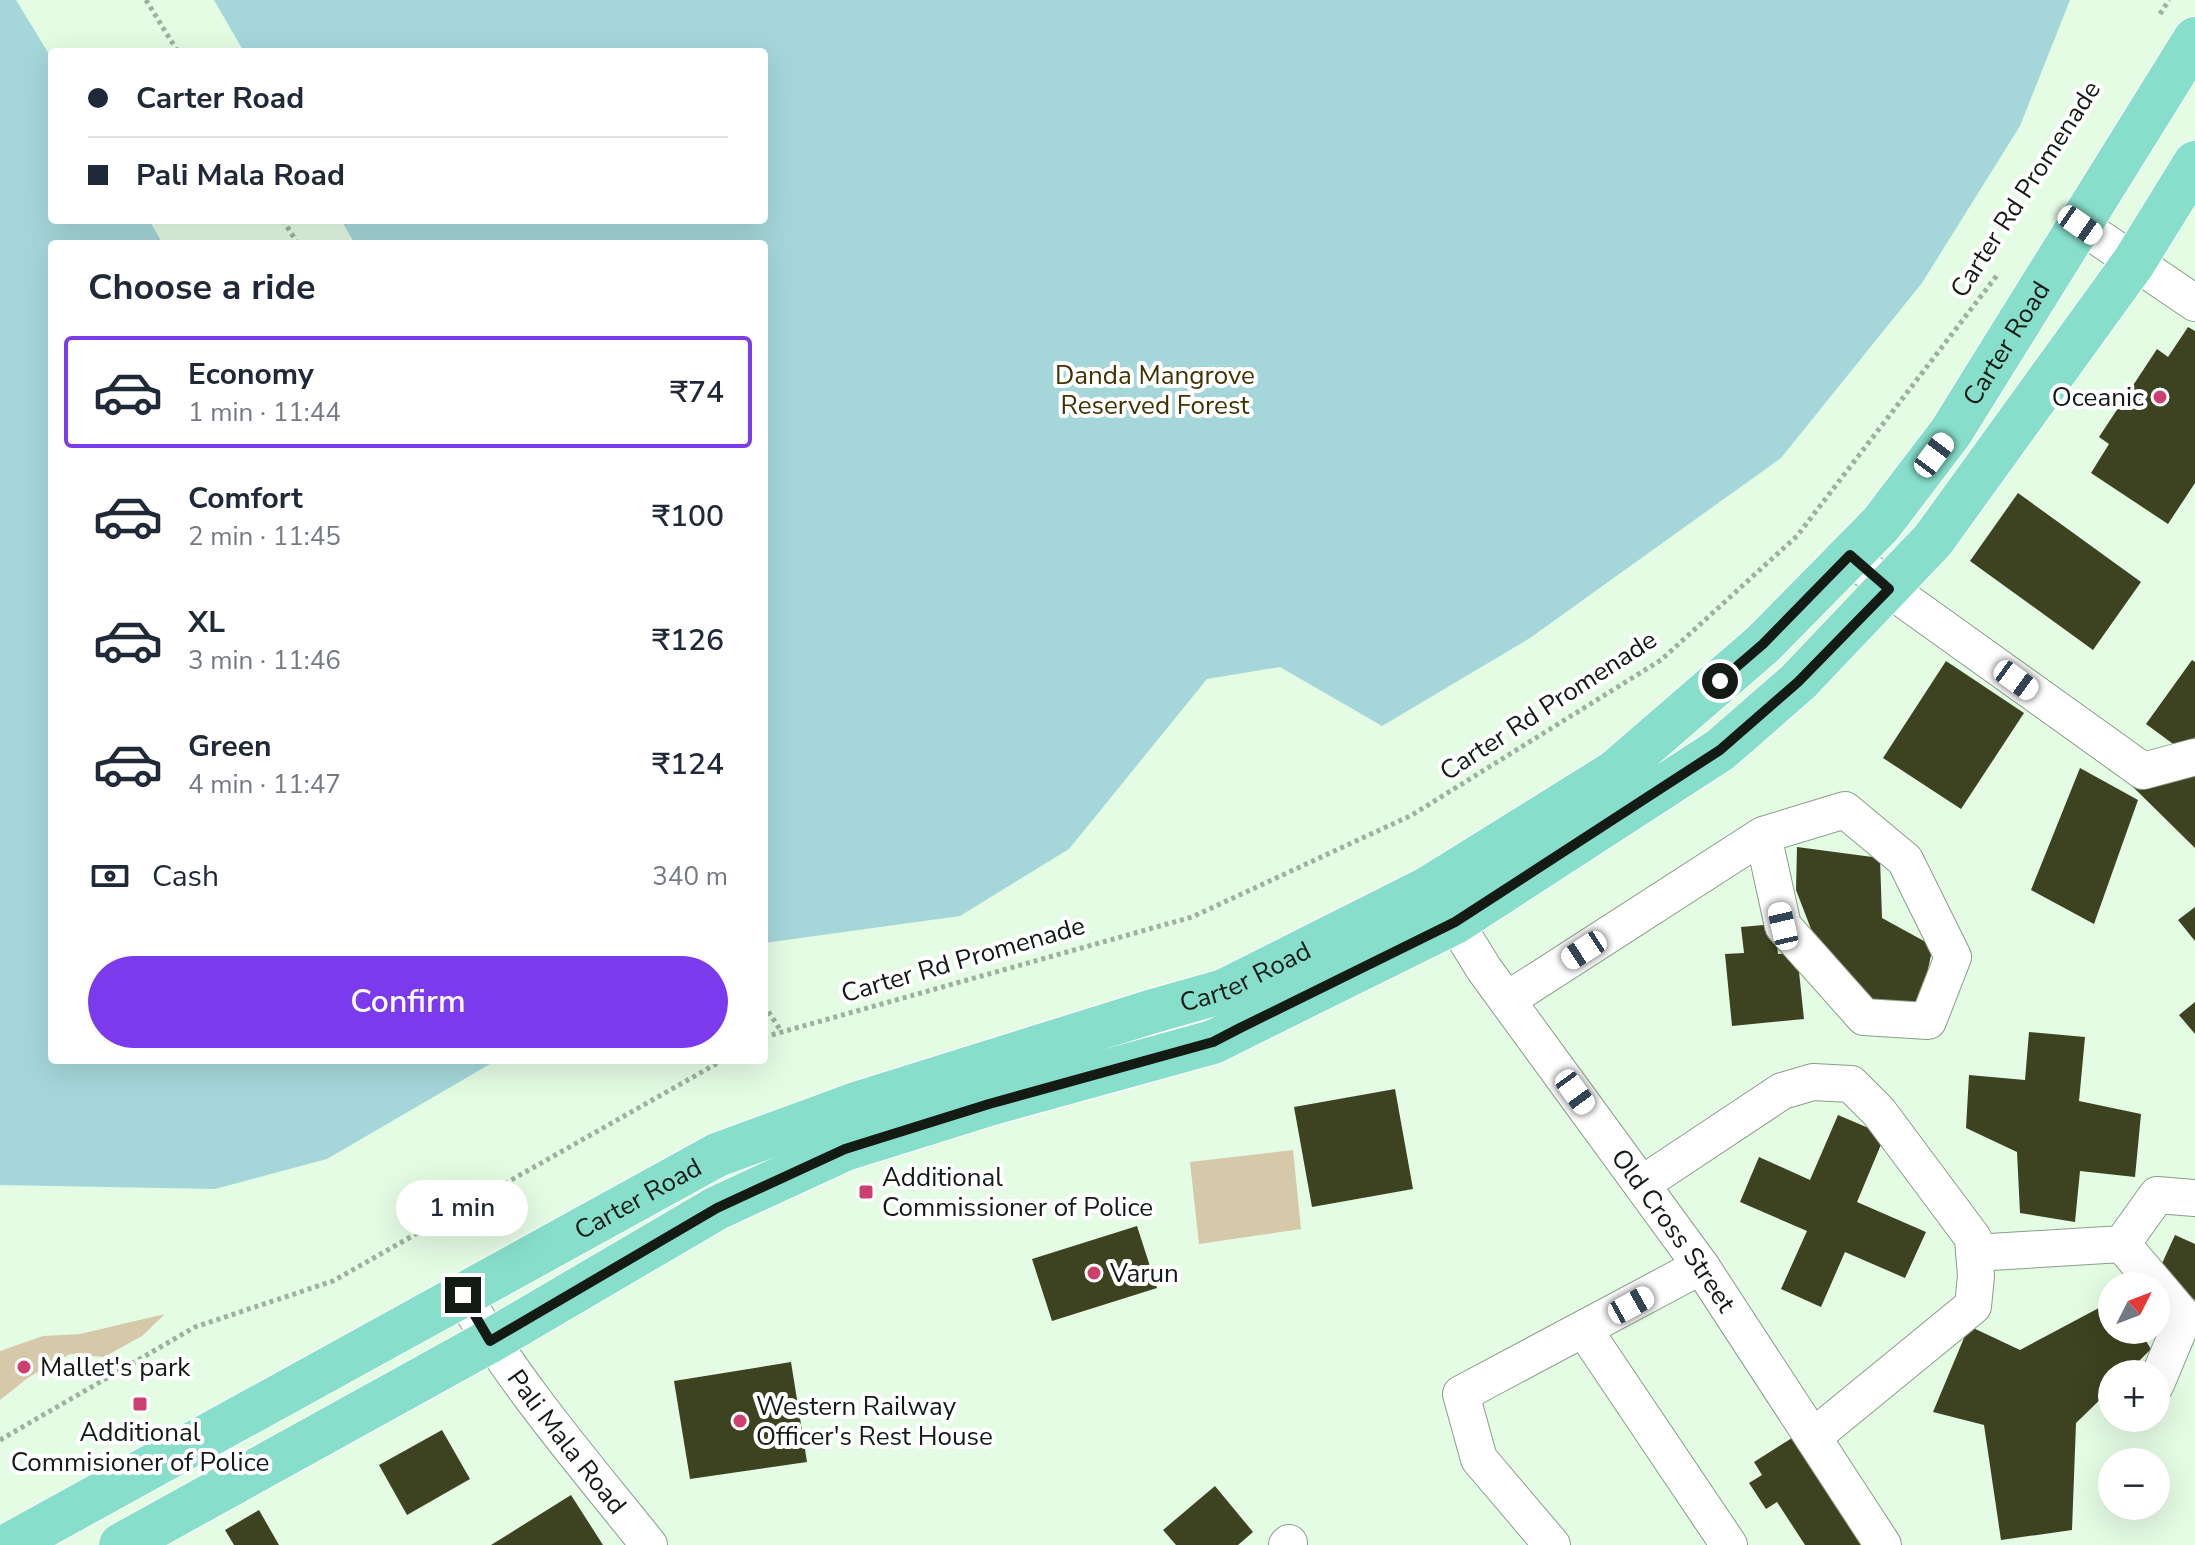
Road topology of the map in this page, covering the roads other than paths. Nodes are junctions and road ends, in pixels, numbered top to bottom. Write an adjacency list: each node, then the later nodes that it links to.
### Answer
1 (2195, 39): 3 (main road, Carter Road)
2 (2195, 163): 4 (main road, Carter Road)
3 (2080, 225): 4 (street); 6 (main road, Carter Road)
4 (2134, 262): 5 (street); 7 (main road, Carter Road)
5 (2195, 303)
6 (1850, 555): 7 (street); 17 (main road, Carter Road)
7 (1889, 589): 8 (street); 10 (main road, Carter Road)
8 (2195, 757)
9 (1763, 835): 9 (street); 11 (street)
10 (1455, 922): 11 (street, Old Cross Street); 19 (main road, Carter Road)
11 (1507, 1000): 12 (street, Old Cross Street)
12 (1642, 1184): 15 (street); 16 (street, Old Cross Street)
13 (2195, 1198): 14 (street)
14 (2122, 1244): 15 (street); 20 (street)
15 (1974, 1253): 23 (street)
16 (1701, 1266): 18 (street); 23 (street, Old Cross Street)
17 (463, 1295): 19 (street, Pali Mala Road); 21 (main road, Carter Road)
18 (1585, 1331): 27 (street); 28 (street)
19 (490, 1341): 22 (main road, Carter Road); 26 (street, Pali Mala Road)
20 (2166, 1360)
21 (340, 1363): 22 (main road); 24 (main road, Carter Road)
22 (365, 1410): 25 (main road, Carter Road)
23 (1813, 1437): 29 (street, Old Cross Street)
24 (9, 1545)
25 (121, 1545)
26 (649, 1545)
27 (1552, 1545)
28 (1729, 1545)
29 (1883, 1545)

